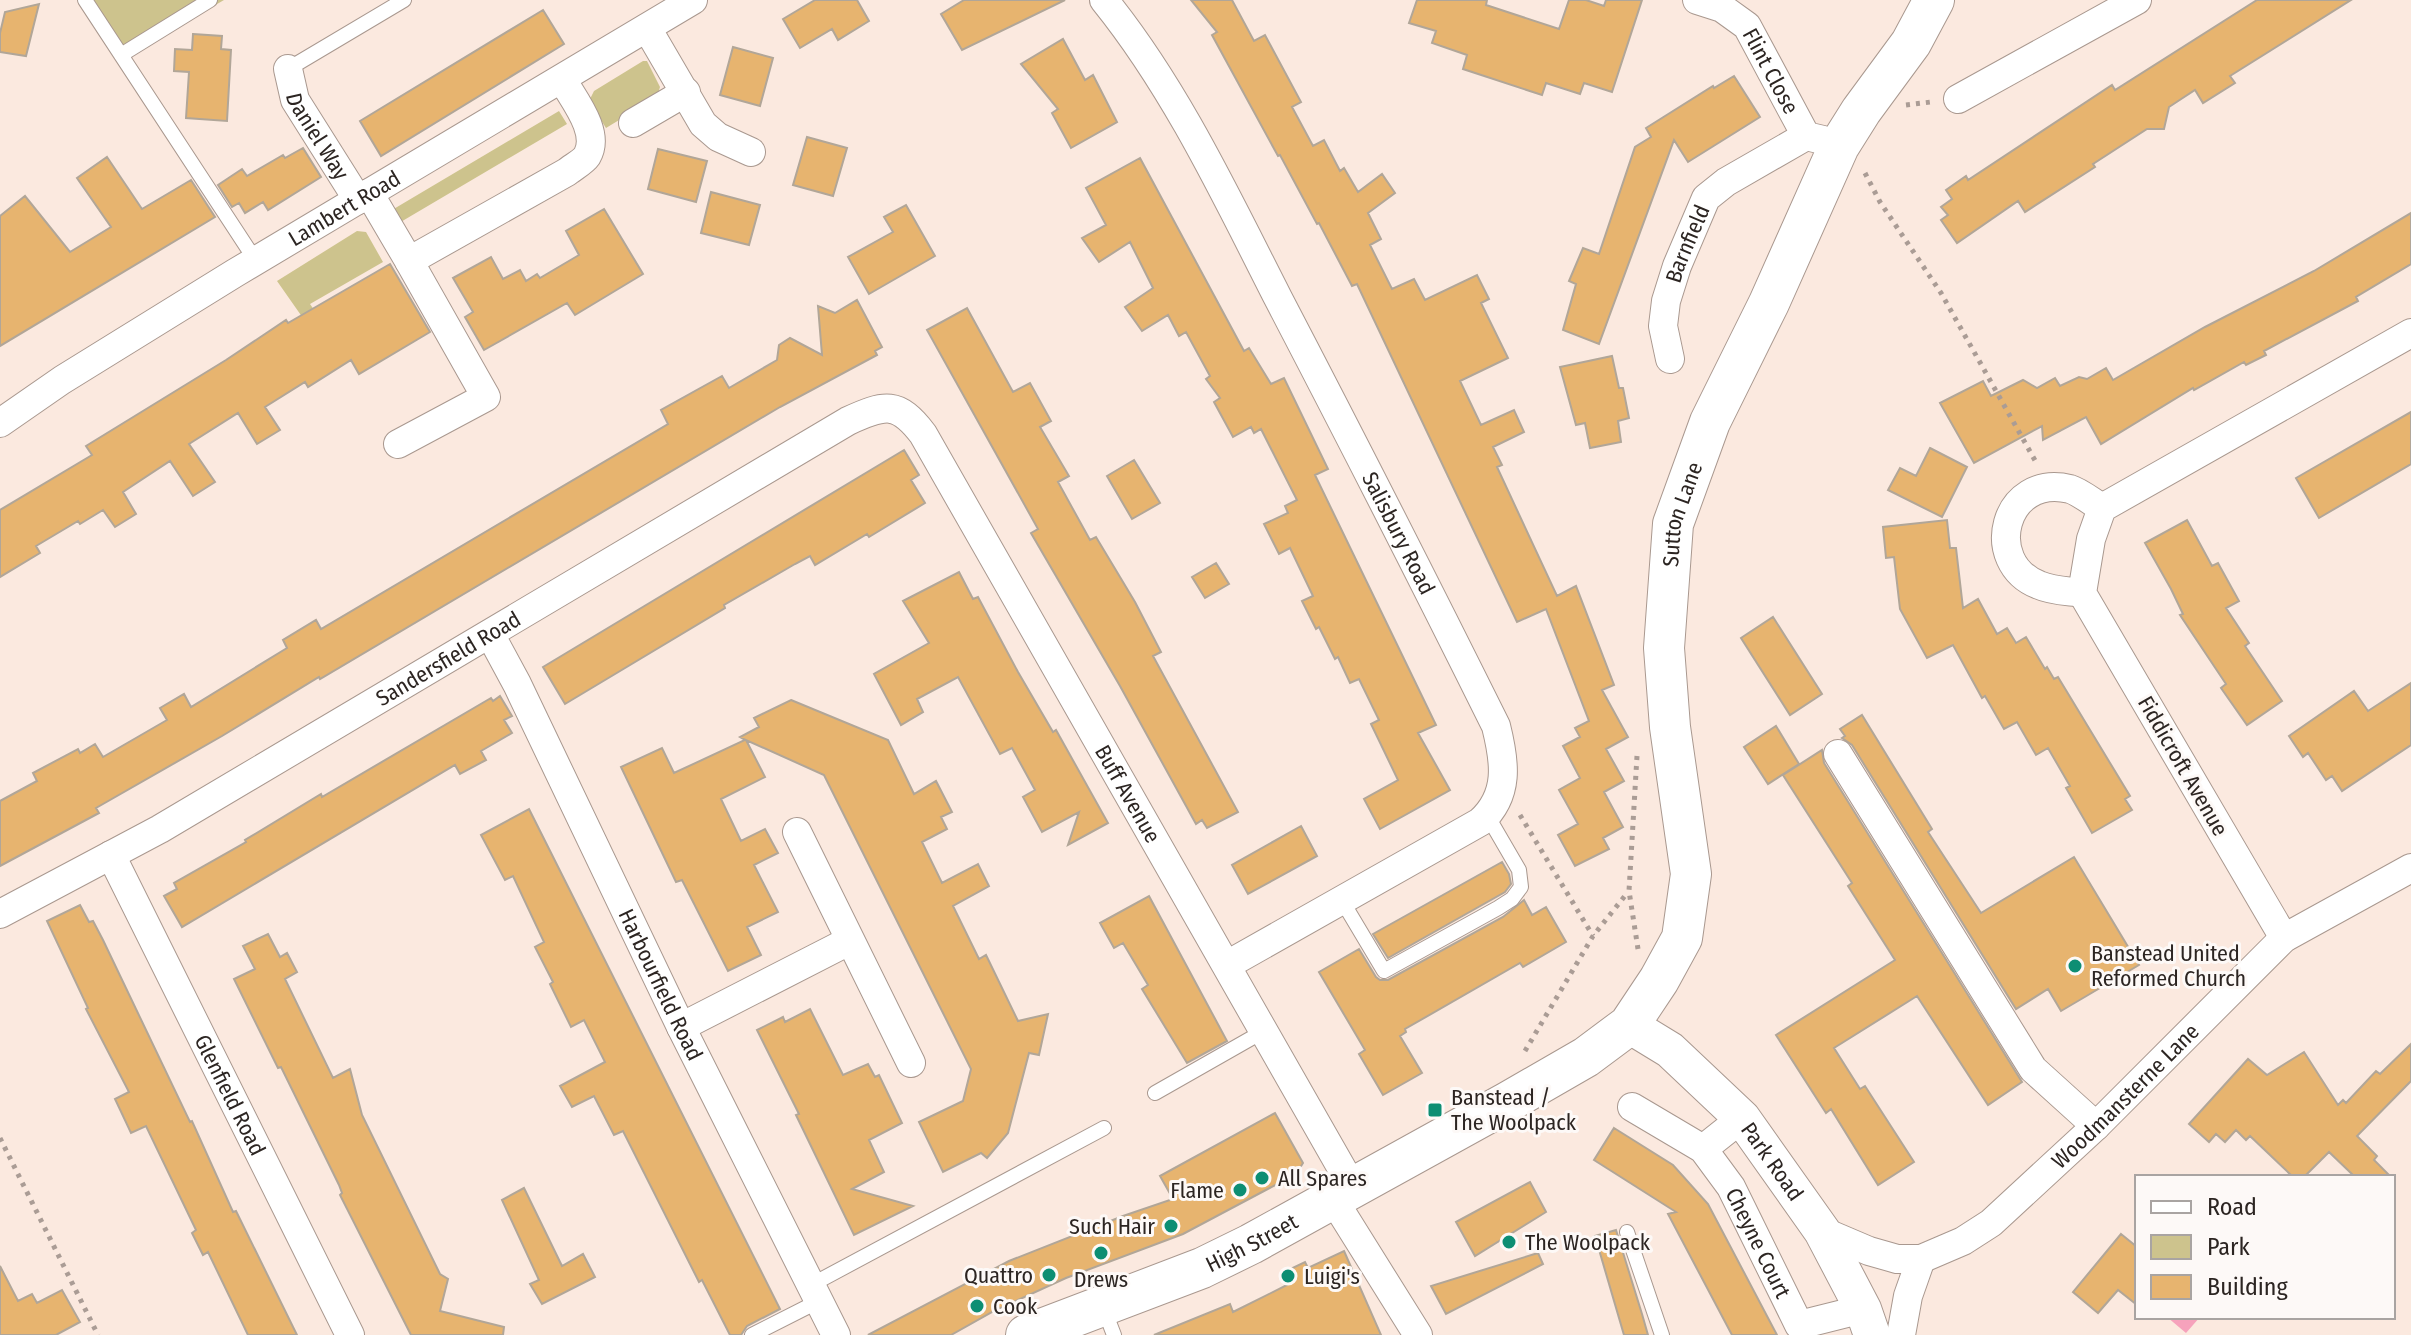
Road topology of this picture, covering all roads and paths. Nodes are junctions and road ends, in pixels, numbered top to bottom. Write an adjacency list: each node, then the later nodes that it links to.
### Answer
1 (85, 0): 12 (lane)
2 (210, 0): 12 (lane)
3 (404, 0): 13 (lane)
4 (1104, 0): 33 (street, Salisbury Road)
5 (1697, 0): 18 (street, Flint Close)
6 (1934, 0): 11 (main road, Sutton Lane)
7 (1956, 0): 11 (main road, Sutton Lane)
8 (2137, 0): 16 (street)
9 (679, 3): 10 (street, Lambert Road)
10 (647, 28): 14 (street, Lambert Road); 15 (street)
11 (1911, 43): 18 (main road, Sutton Lane)
12 (121, 55): 21 (lane)
13 (288, 69): 20 (street, Daniel Way)
14 (562, 79): 20 (street, Lambert Road); 22 (street)
15 (686, 92): 17 (street); 19 (street)
16 (1958, 99)
17 (633, 123)
18 (1822, 141): 24 (street, Barnfield); 28 (path); 45 (main road, Sutton Lane)
19 (751, 152)
20 (363, 197): 21 (street, Lambert Road); 22 (street, Daniel Way)
21 (256, 261): 26 (street, Lambert Road)
22 (409, 261): 27 (street, Daniel Way)
23 (2411, 333): 29 (street)
24 (1670, 359)
25 (894, 408): 31 (street, Sandersfield Road); 44 (street, Buff Avenue)
26 (0, 423)
27 (398, 444)
28 (2045, 487): 29 (street); 30 (street)
29 (2102, 508): 30 (street)
30 (2082, 593): 42 (street, Fiddicroft Avenue)
31 (490, 634): 36 (street, Sandersfield Road); 46 (street, Harbourfield Road)
32 (1838, 754): 53 (street)
33 (1503, 787): 34 (street); 41 (path)
34 (1487, 815): 39 (street); 39 (lane)
35 (797, 832): 43 (street)
36 (111, 855): 40 (street, Sandersfield Road); 66 (street, Glenfield Road)
37 (2411, 868): 42 (street, Woodmansterne Lane)
38 (1629, 891): 41 (path)
39 (1341, 899): 44 (street)
40 (0, 914)
41 (1593, 936): 48 (path)
42 (2284, 938): 53 (street, Woodmansterne Lane)
43 (849, 941): 46 (street); 49 (street)
44 (1227, 965): 47 (street, Buff Avenue)
45 (1629, 1025): 52 (street, Park Road); 57 (main road, High Street)
46 (681, 1027): 61 (street, Harbourfield Road)
47 (1264, 1031): 50 (lane); 57 (street, Buff Avenue)
48 (1525, 1051)
49 (911, 1063)
50 (1155, 1093)
51 (1632, 1107): 56 (street, Cheyne Court)
52 (1742, 1118): 56 (street); 58 (street, Park Road)
53 (2096, 1126): 60 (street, Woodmansterne Lane)
54 (1104, 1128): 61 (lane)
55 (0, 1138): 65 (path)
56 (1703, 1149): 64 (street, Cheyne Court)
57 (1343, 1194): 62 (main road, High Street); 70 (street, Buff Avenue)
58 (1822, 1231): 60 (street, Woodmansterne Lane); 63 (street, Park Road)
59 (1627, 1232): 71 (lane)
60 (1921, 1259): 72 (street)
61 (815, 1293): 67 (lane); 68 (street, Harbourfield Road)
62 (1108, 1320): 69 (main road, High Street)
63 (1867, 1322): 64 (street, Cheyne Court)
64 (1799, 1330)
65 (98, 1335)
66 (350, 1335)
67 (752, 1335)
68 (836, 1335)
69 (1026, 1335)
70 (1418, 1335)
71 (1662, 1335)
72 (1901, 1335)

